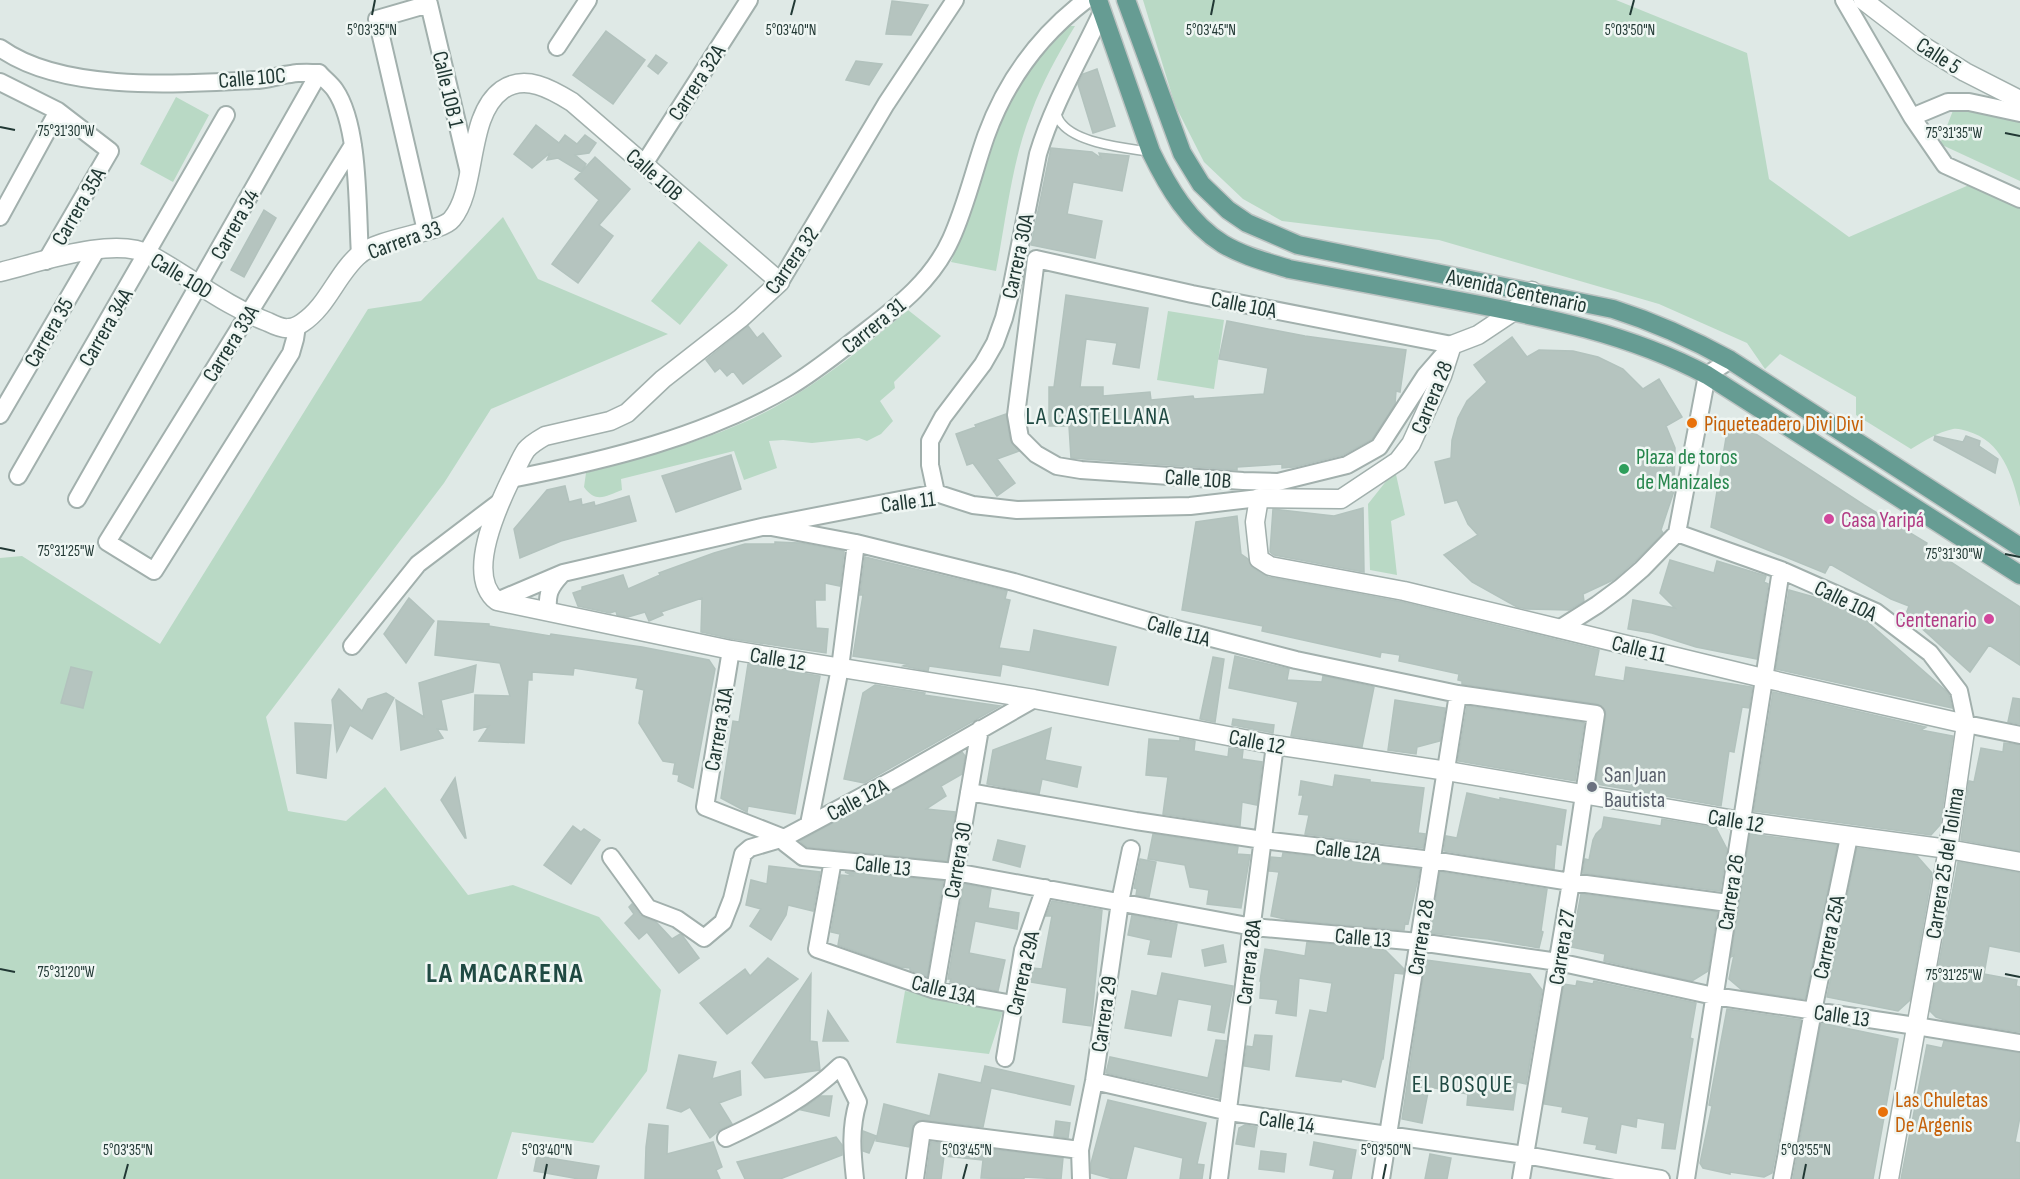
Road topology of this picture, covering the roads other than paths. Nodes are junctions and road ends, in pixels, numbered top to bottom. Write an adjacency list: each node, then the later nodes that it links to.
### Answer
1 (588, 0): 9 (street)
2 (748, 0): 22 (street, Carrera 32A)
3 (955, 0): 32 (street, Carrera 32)
4 (1086, 0): 45 (street, Carrera 31)
5 (1126, 0): 34 (main road, Avenida Centenario)
6 (1844, 0): 19 (street)
7 (1863, 0): 14 (street, Calle 5)
8 (1100, 6): 15 (street, Carrera 30A); 21 (main road, Avenida Centenario)
9 (557, 47)
10 (0, 48): 11 (street, Calle 10C)
11 (319, 73): 20 (street, Calle 10C); 33 (street, Carrera 34)
12 (521, 82): 22 (street, Calle 10B); 23 (street, Carrera 33)
13 (0, 83): 16 (street)
14 (2020, 100)
15 (1054, 108): 21 (lane); 46 (street, Carrera 30A)
16 (58, 111): 25 (street); 30 (street, Carrera 35A)
17 (2020, 113): 19 (street)
18 (226, 115): 28 (street, Carrera 34A)
19 (1912, 117): 24 (street)
20 (353, 145): 29 (street, Calle 10C); 36 (street, Carrera 33A)
21 (1151, 153): 35 (main road, Avenida Centenario)
22 (644, 164): 32 (street, Calle 10B)
23 (469, 174): 26 (street, Carrera 33); 26 (street, Calle 10B 1)
24 (2020, 199)
25 (0, 217)
26 (426, 231): 29 (street, Carrera 33)
27 (97, 249): 28 (street, Calle 10D); 30 (street, Calle 10D); 41 (street, Carrera 35)
28 (148, 253): 33 (street, Calle 10D); 44 (street, Carrera 34A)
29 (360, 255): 37 (street, Carrera 33)
30 (46, 261): 31 (street, Calle 10D)
31 (0, 272)
32 (780, 282): 45 (street, Carrera 32)
33 (199, 286): 36 (street, Calle 10D); 48 (street, Carrera 34)
34 (1532, 291): 35 (street); 39 (main road, Avenida Centenario)
35 (1514, 311): 38 (street); 40 (main road, Avenida Centenario)
36 (248, 314): 37 (street, Calle 10D); 37 (street, Carrera 33A)
37 (292, 327)
38 (1452, 345): 42 (street, Calle 10A); 43 (street, Carrera 28); 47 (street, Carrera 28)
39 (1730, 360): 40 (street); 52 (main road, Avenida Centenario)
40 (1707, 375): 50 (street); 55 (main road, Avenida Centenario)
41 (0, 415)
42 (1020, 438): 43 (street, Calle 10B)
43 (1379, 447)
44 (18, 476)
45 (506, 490): 56 (street); 59 (street)
46 (936, 493): 47 (street, Calle 11); 49 (street, Calle 11)
47 (1259, 498): 58 (street, Calle 11)
48 (76, 499)
49 (766, 526): 51 (street, Calle 11A); 54 (street, Calle 11)
50 (1677, 533): 53 (street, Calle 10A); 58 (street)
51 (856, 543): 61 (street); 63 (street, Calle 11A)
52 (2020, 547)
53 (1781, 570): 62 (street, Carrera 26); 66 (street, Calle 10A)
54 (563, 573): 56 (street, Calle 11); 57 (street)
55 (2020, 575)
56 (497, 601): 57 (street, Calle 12)
57 (548, 611): 60 (street, Calle 12)
58 (1559, 629): 62 (street, Calle 11)
59 (352, 646)
60 (731, 650): 61 (street, Calle 12); 76 (street, Carrera 31A)
61 (840, 668): 64 (street, Calle 12); 74 (street)
62 (1763, 678): 66 (street, Calle 11); 73 (street, Carrera 26)
63 (1458, 694): 65 (street, Calle 11A); 70 (street, Carrera 28)
64 (1034, 699): 67 (street, Calle 12A); 69 (street, Calle 12)
65 (1596, 714): 72 (street, Carrera 27)
66 (1966, 724): 68 (street, Calle 11); 79 (street, Carrera 25 del Tolima)
67 (980, 729): 71 (street, Carrera 30); 74 (street, Calle 12A)
68 (2020, 735)
69 (1275, 745): 70 (street, Calle 12); 77 (street, Carrera 28A)
70 (1447, 771): 72 (street, Calle 12); 82 (street, Carrera 28)
71 (969, 792): 77 (street, Calle 12A); 84 (street, Carrera 30)
72 (1583, 795): 73 (street, Calle 12); 85 (street, Carrera 27)
73 (1741, 821): 75 (street, Calle 12); 88 (street, Carrera 26)
74 (809, 824): 76 (street, Calle 12A)
75 (1849, 837): 79 (street, Calle 12); 95 (street, Carrera 25A)
76 (784, 838): 80 (street); 81 (street, Calle 13)
77 (1263, 840): 82 (street, Calle 12A); 89 (street, Carrera 28A)
78 (1131, 849): 87 (street, Carrera 29)
79 (1948, 849): 83 (street, Calle 12); 96 (street, Carrera 25 del Tolima)
80 (611, 857)
81 (833, 860): 84 (street, Calle 13); 92 (street, Calle 13A)
82 (1432, 860): 85 (street, Calle 12A); 90 (street, Carrera 28)
83 (2020, 862)
84 (955, 872): 86 (street, Calle 13); 92 (street, Carrera 30)
85 (1571, 882): 88 (street, Calle 12A); 91 (street, Carrera 27)
86 (1045, 888): 87 (street, Calle 13); 94 (street, Carrera 29A)
87 (1120, 902): 89 (street, Calle 13); 99 (street, Carrera 29)
88 (1728, 903): 93 (street, Carrera 26)
89 (1253, 927): 90 (street, Calle 13); 100 (street, Carrera 28A)
90 (1419, 942): 91 (street, Calle 13); 101 (street, Carrera 28)
91 (1558, 962): 93 (street, Calle 13); 104 (street, Carrera 27)
92 (935, 990): 94 (street, Calle 13A)
93 (1714, 996): 95 (street, Calle 13); 112 (street, Carrera 26)
94 (1013, 1004): 98 (street, Carrera 29A)
95 (1813, 1011): 96 (street, Calle 13); 113 (street, Carrera 25A)
96 (1916, 1026): 97 (street, Calle 13); 114 (street, Carrera 25 del Tolima)
97 (2020, 1043)
98 (1005, 1058)
99 (1094, 1081): 100 (street, Calle 14); 103 (street, Carrera 29)
100 (1229, 1112): 101 (street, Calle 14); 108 (street, Carrera 28A)
101 (1387, 1135): 104 (street, Calle 14); 109 (street, Carrera 28)
102 (726, 1138): 105 (street)
103 (1080, 1150): 106 (street); 107 (street, Carrera 29)
104 (1525, 1155): 110 (street, Carrera 27); 111 (street, Calle 14)
105 (855, 1179)
106 (915, 1179)
107 (1081, 1179)
108 (1219, 1179)
109 (1381, 1179)
110 (1521, 1179)
111 (1661, 1179)
112 (1686, 1179)
113 (1782, 1179)
114 (1889, 1179)

